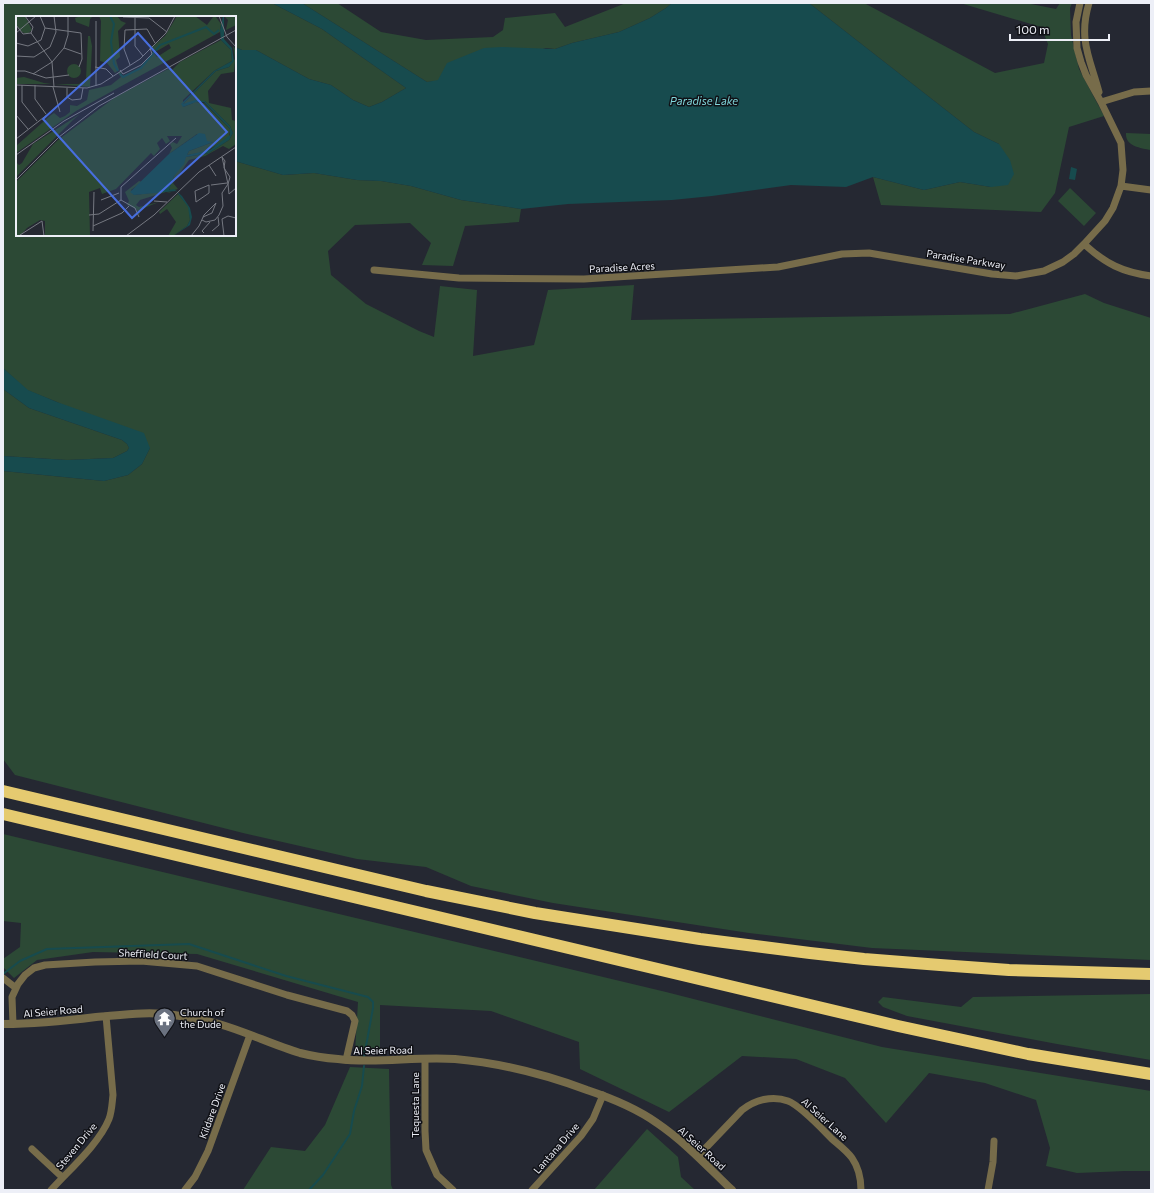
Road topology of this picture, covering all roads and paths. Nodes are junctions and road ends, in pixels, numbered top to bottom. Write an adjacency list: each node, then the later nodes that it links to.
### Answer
1 (1080, 3): 4 (street, Paradise Parkway)
2 (1089, 3): 4 (street, Paradise Parkway)
3 (1151, 91): 4 (street)
4 (1102, 102): 5 (street, Paradise Parkway)
5 (1121, 186): 6 (street); 7 (street, Paradise Parkway)
6 (1151, 190)
7 (1084, 244): 8 (street, Paradise Parkway); 10 (street)
8 (869, 253): 9 (street, Paradise Acres)
9 (374, 270)
10 (1151, 276)
11 (3, 791): 13 (highway)
12 (3, 814): 22 (highway)
13 (1151, 974)
14 (4, 979): 15 (street)
15 (16, 988): 18 (street, Sheffield Court); 21 (street, Sheffield Court)
16 (106, 1016): 18 (street, Al Seier Road); 19 (street, Al Seier Road); 27 (street, Steven Drive)
17 (3, 1024): 18 (street, Al Seier Road)
18 (13, 1024)
19 (250, 1035): 21 (street, Al Seier Road); 29 (street, Kildare Drive)
20 (425, 1058): 21 (street, Al Seier Road); 23 (street, Al Seier Road); 30 (street, Tequesta Lane)
21 (346, 1060)
22 (1151, 1074)
23 (603, 1095): 26 (street, Al Seier Road); 31 (street, Lantana Drive)
24 (994, 1142): 34 (street)
25 (32, 1149): 27 (street)
26 (698, 1156): 32 (street, Al Seier Road); 33 (street, Al Seier Lane)
27 (62, 1177): 28 (street, Steven Drive)
28 (51, 1190)
29 (185, 1190)
30 (453, 1190)
31 (532, 1190)
32 (732, 1190)
33 (861, 1190)
34 (988, 1190)

